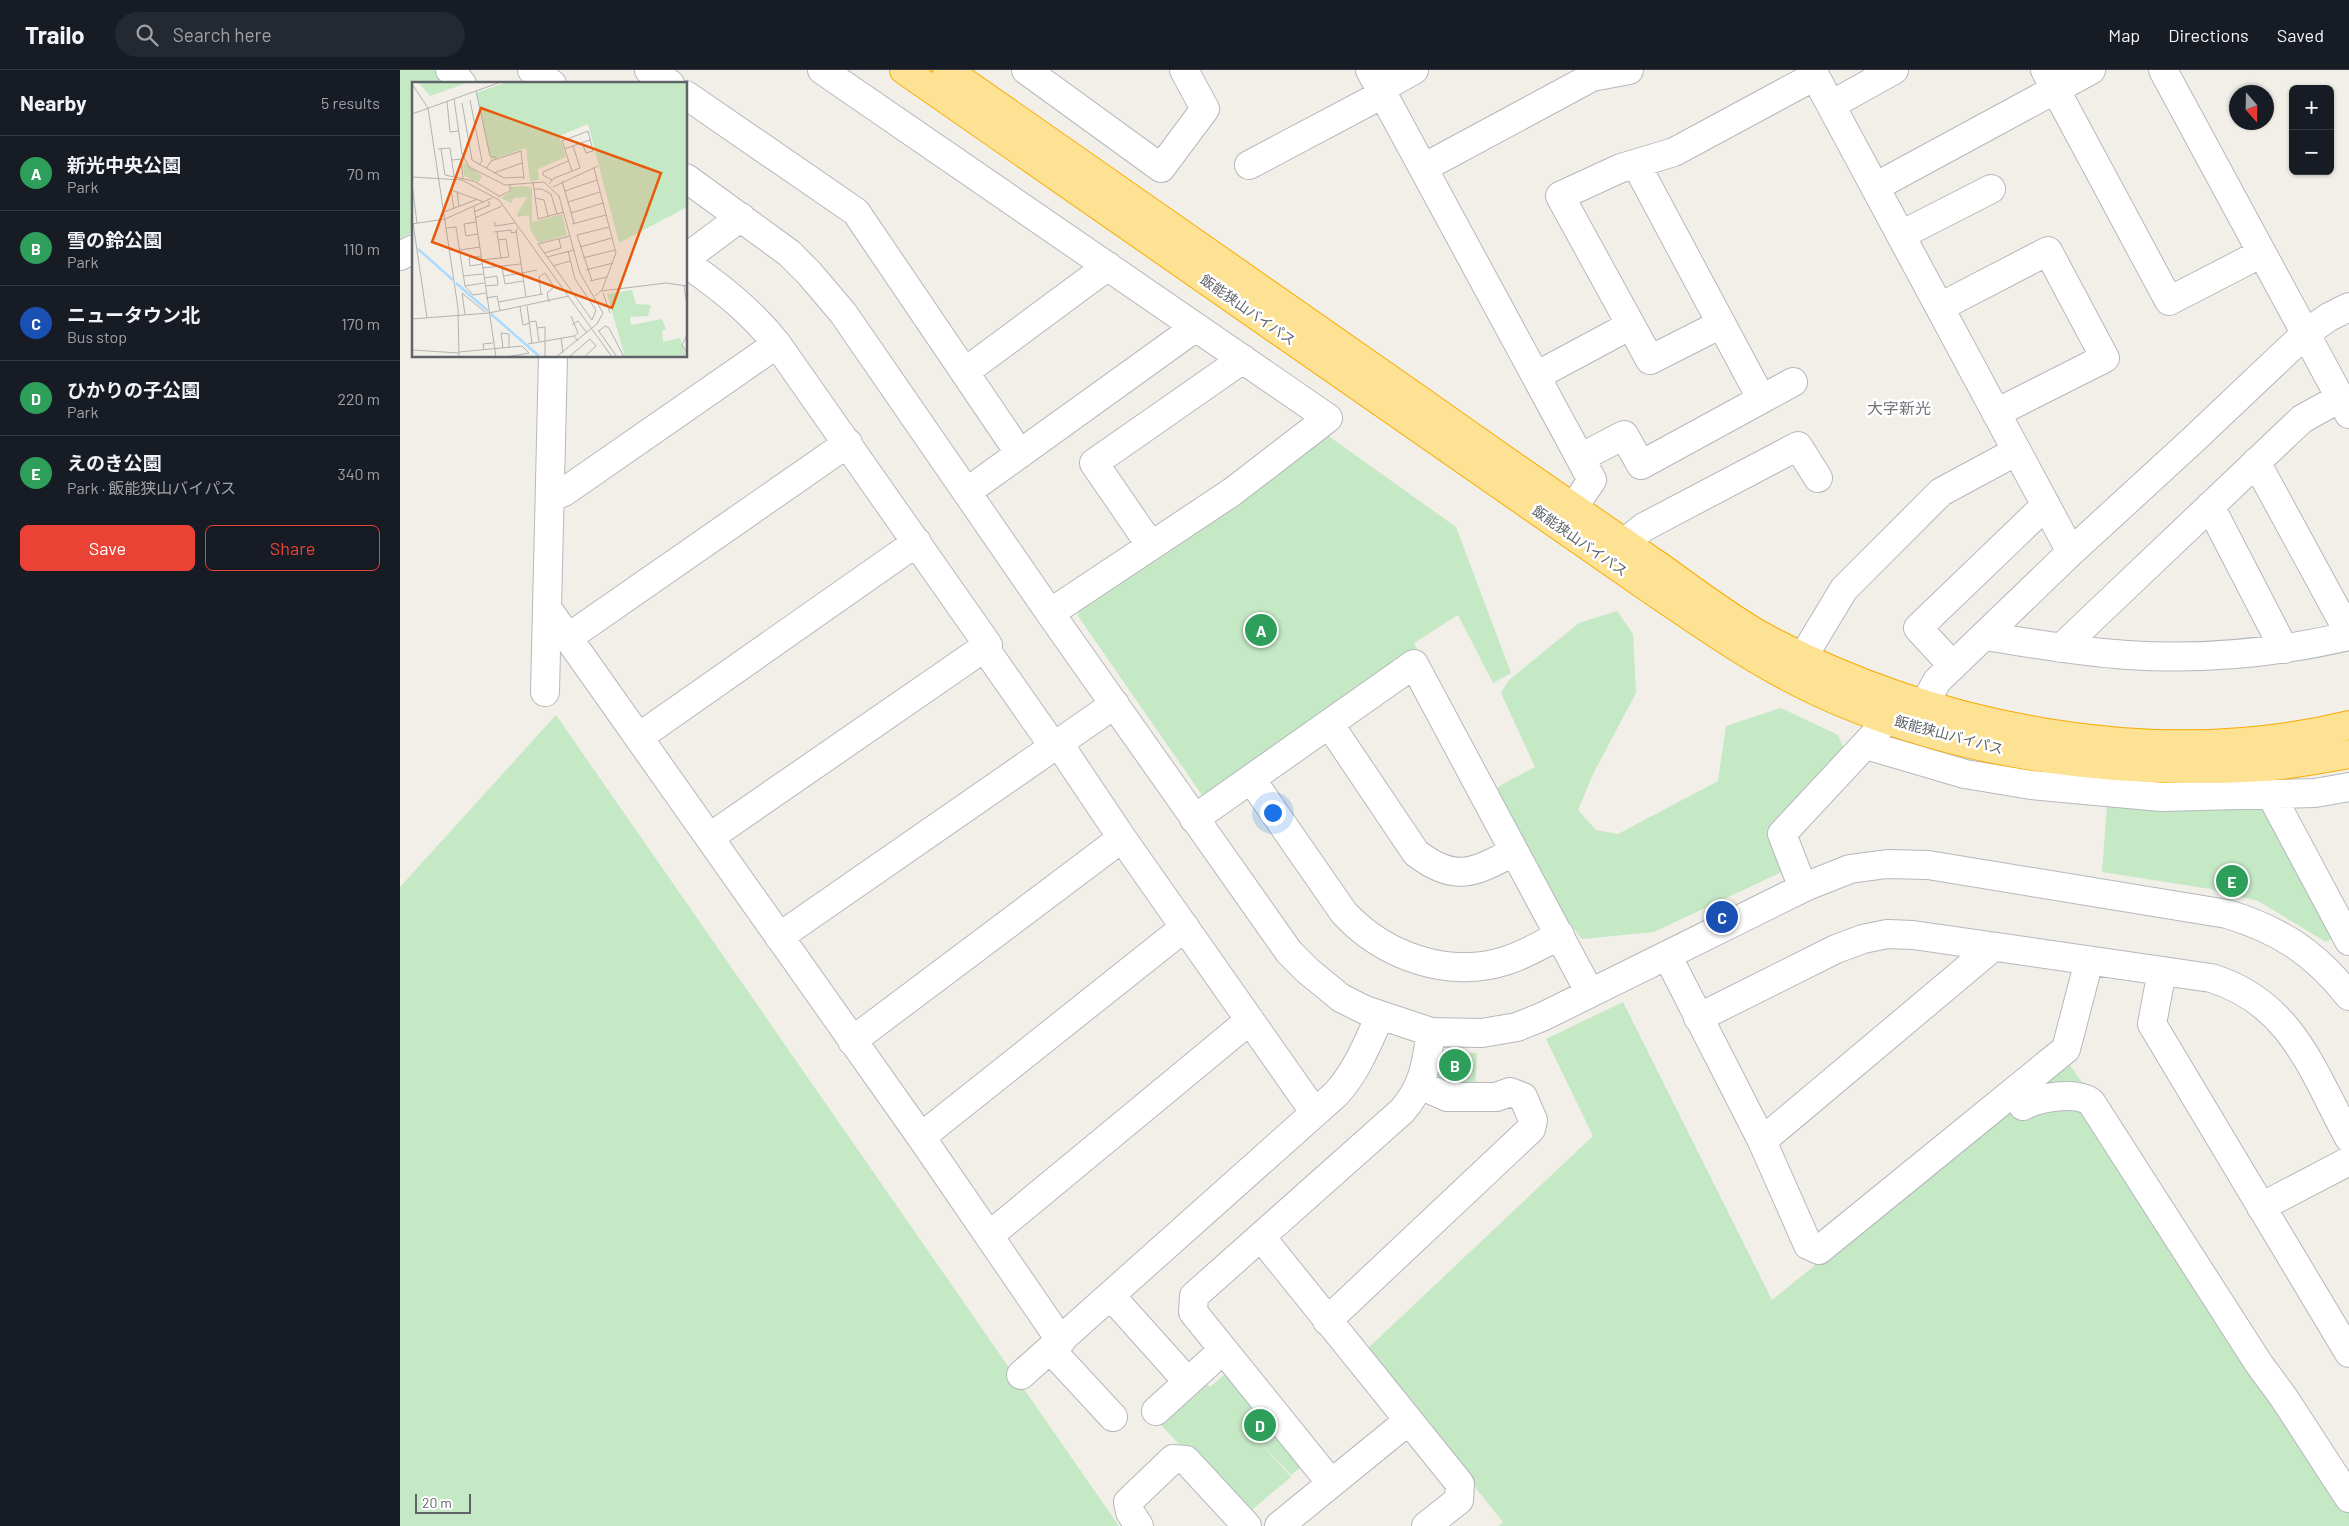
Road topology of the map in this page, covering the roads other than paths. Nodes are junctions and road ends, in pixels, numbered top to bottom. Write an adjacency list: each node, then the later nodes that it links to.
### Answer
1 (450, 70): 17 (street)
2 (532, 70): 18 (street)
3 (649, 70): 19 (street)
4 (904, 70): 80 (highway, 飯能狭山バイパス)
5 (947, 70): 62 (highway, 飯能狭山バイパス)
6 (1026, 70): 7 (street)
7 (1184, 70)
8 (1414, 70): 20 (street)
9 (1629, 70): 15 (street)
10 (1894, 70): 22 (street)
11 (2090, 70): 16 (street)
12 (2163, 70): 32 (street)
13 (826, 71): 36 (street)
14 (1814, 73): 22 (street); 23 (street)
15 (1590, 74): 25 (street)
16 (2050, 79): 27 (street); 32 (street)
17 (460, 82)
18 (549, 82)
19 (667, 82)
20 (1377, 84): 24 (street); 25 (street)
21 (688, 96): 46 (street)
22 (1831, 105): 27 (street)
23 (1636, 164): 39 (street); 40 (street)
24 (1250, 165)
25 (1423, 168): 47 (street)
26 (688, 179): 29 (street)
27 (1875, 187): 30 (street)
28 (1991, 189): 30 (street)
29 (741, 217): 34 (street); 58 (street)
30 (1901, 235): 38 (street)
31 (412, 250): 33 (street)
32 (2262, 253): 42 (street)
33 (400, 256)
34 (688, 257)
35 (688, 259): 43 (street)
36 (1108, 266): 41 (street); 46 (street)
37 (2349, 306): 42 (street)
38 (1940, 307): 51 (street); 51 (street)
39 (1721, 324): 40 (street); 49 (street)
40 (1631, 325): 47 (street)
41 (1196, 327): 45 (street); 54 (street)
42 (2306, 333): 50 (street); 66 (street)
43 (777, 344): 52 (street); 59 (street)
44 (552, 358): 59 (street)
45 (1243, 359): 65 (street); 65 (street)
46 (966, 371): 54 (street)
47 (1536, 376): 55 (street)
48 (1793, 382): 49 (street)
49 (1760, 398): 55 (street)
50 (2345, 406): 56 (street)
51 (1996, 413): 53 (street)
52 (848, 443): 63 (street); 71 (street)
53 (2017, 452): 60 (street); 75 (street)
54 (1020, 454): 58 (street)
55 (1580, 458): 62 (street)
56 (2256, 462): 61 (street); 69 (street)
57 (1818, 478): 64 (street)
58 (968, 490): 68 (street)
59 (550, 498): 67 (street)
60 (2046, 505): 66 (street); 76 (street)
61 (2210, 506): 73 (street); 74 (street)
62 (1573, 508): 64 (highway, 飯能狭山バイパス)
63 (917, 542): 72 (street); 83 (street)
64 (1624, 543): 75 (highway, 飯能狭山バイパス)
65 (1151, 546): 68 (street)
66 (2071, 552): 70 (street)
67 (547, 608): 71 (street); 77 (street)
68 (1050, 613): 79 (street)
69 (2349, 635): 74 (street)
70 (1984, 636): 73 (street); 76 (street)
71 (569, 637): 83 (street)
72 (984, 647): 85 (street); 91 (street)
73 (2060, 648): 74 (street)
74 (2284, 649)
75 (1803, 657): 78 (highway, 飯能狭山バイパス)
76 (1953, 666): 78 (street)
77 (545, 692)
78 (1925, 703): 82 (highway, 飯能狭山バイパス)
79 (1114, 704): 85 (street); 90 (street)
80 (1885, 718): 84 (street); 86 (highway, 飯能狭山バイパス)
81 (1330, 725): 87 (street); 93 (street); 93 (street)
82 (2349, 726)
83 (639, 737): 91 (street)
84 (1866, 745): 89 (street); 94 (street)
85 (1056, 746): 92 (street); 97 (street)
86 (2349, 754)
87 (1251, 779): 90 (street); 96 (street)
88 (2349, 787): 89 (street)
89 (2271, 795): 98 (street)
90 (1194, 819): 105 (street)
91 (710, 837): 97 (street)
92 (1122, 838): 95 (street); 109 (street)
93 (1513, 852): 96 (street)
94 (1803, 888): 100 (street); 104 (street)
95 (1186, 927): 107 (street); 113 (street)
96 (1560, 935): 103 (street)
97 (779, 937): 109 (street)
98 (2349, 941)
99 (1994, 947): 101 (street); 106 (street); 115 (street)
100 (1667, 955): 103 (street); 106 (street)
101 (2089, 961): 102 (street); 115 (street)
102 (2162, 971): 114 (street); 117 (street)
103 (1590, 993): 108 (street)
104 (2349, 996)
105 (1380, 1016): 108 (street); 112 (street)
106 (1698, 1018): 115 (street)
107 (1250, 1020): 112 (street); 118 (street)
108 (1431, 1032): 110 (street)
109 (852, 1041): 113 (street)
110 (1420, 1085): 119 (street); 121 (street)
111 (2022, 1106): 131 (street)
112 (1315, 1113): 120 (street)
113 (922, 1137): 118 (street)
114 (2349, 1138)
115 (1762, 1141)
116 (2349, 1161): 117 (street)
117 (2261, 1206): 124 (street)
118 (990, 1235): 122 (street)
119 (1261, 1237): 121 (street); 123 (street)
120 (1111, 1296): 122 (street); 126 (street)
121 (1328, 1321): 129 (street)
122 (1056, 1345): 125 (street); 128 (street)
123 (1223, 1350): 126 (street); 130 (street)
124 (2349, 1353)
125 (1021, 1374)
126 (1188, 1382): 127 (street)
127 (1156, 1411)
128 (1114, 1417)
129 (1408, 1420): 130 (street); 135 (street)
130 (1331, 1483): 134 (street)
131 (2349, 1498)
132 (1140, 1526): 133 (street)
133 (1247, 1526)
134 (1279, 1526)
135 (1426, 1526)

